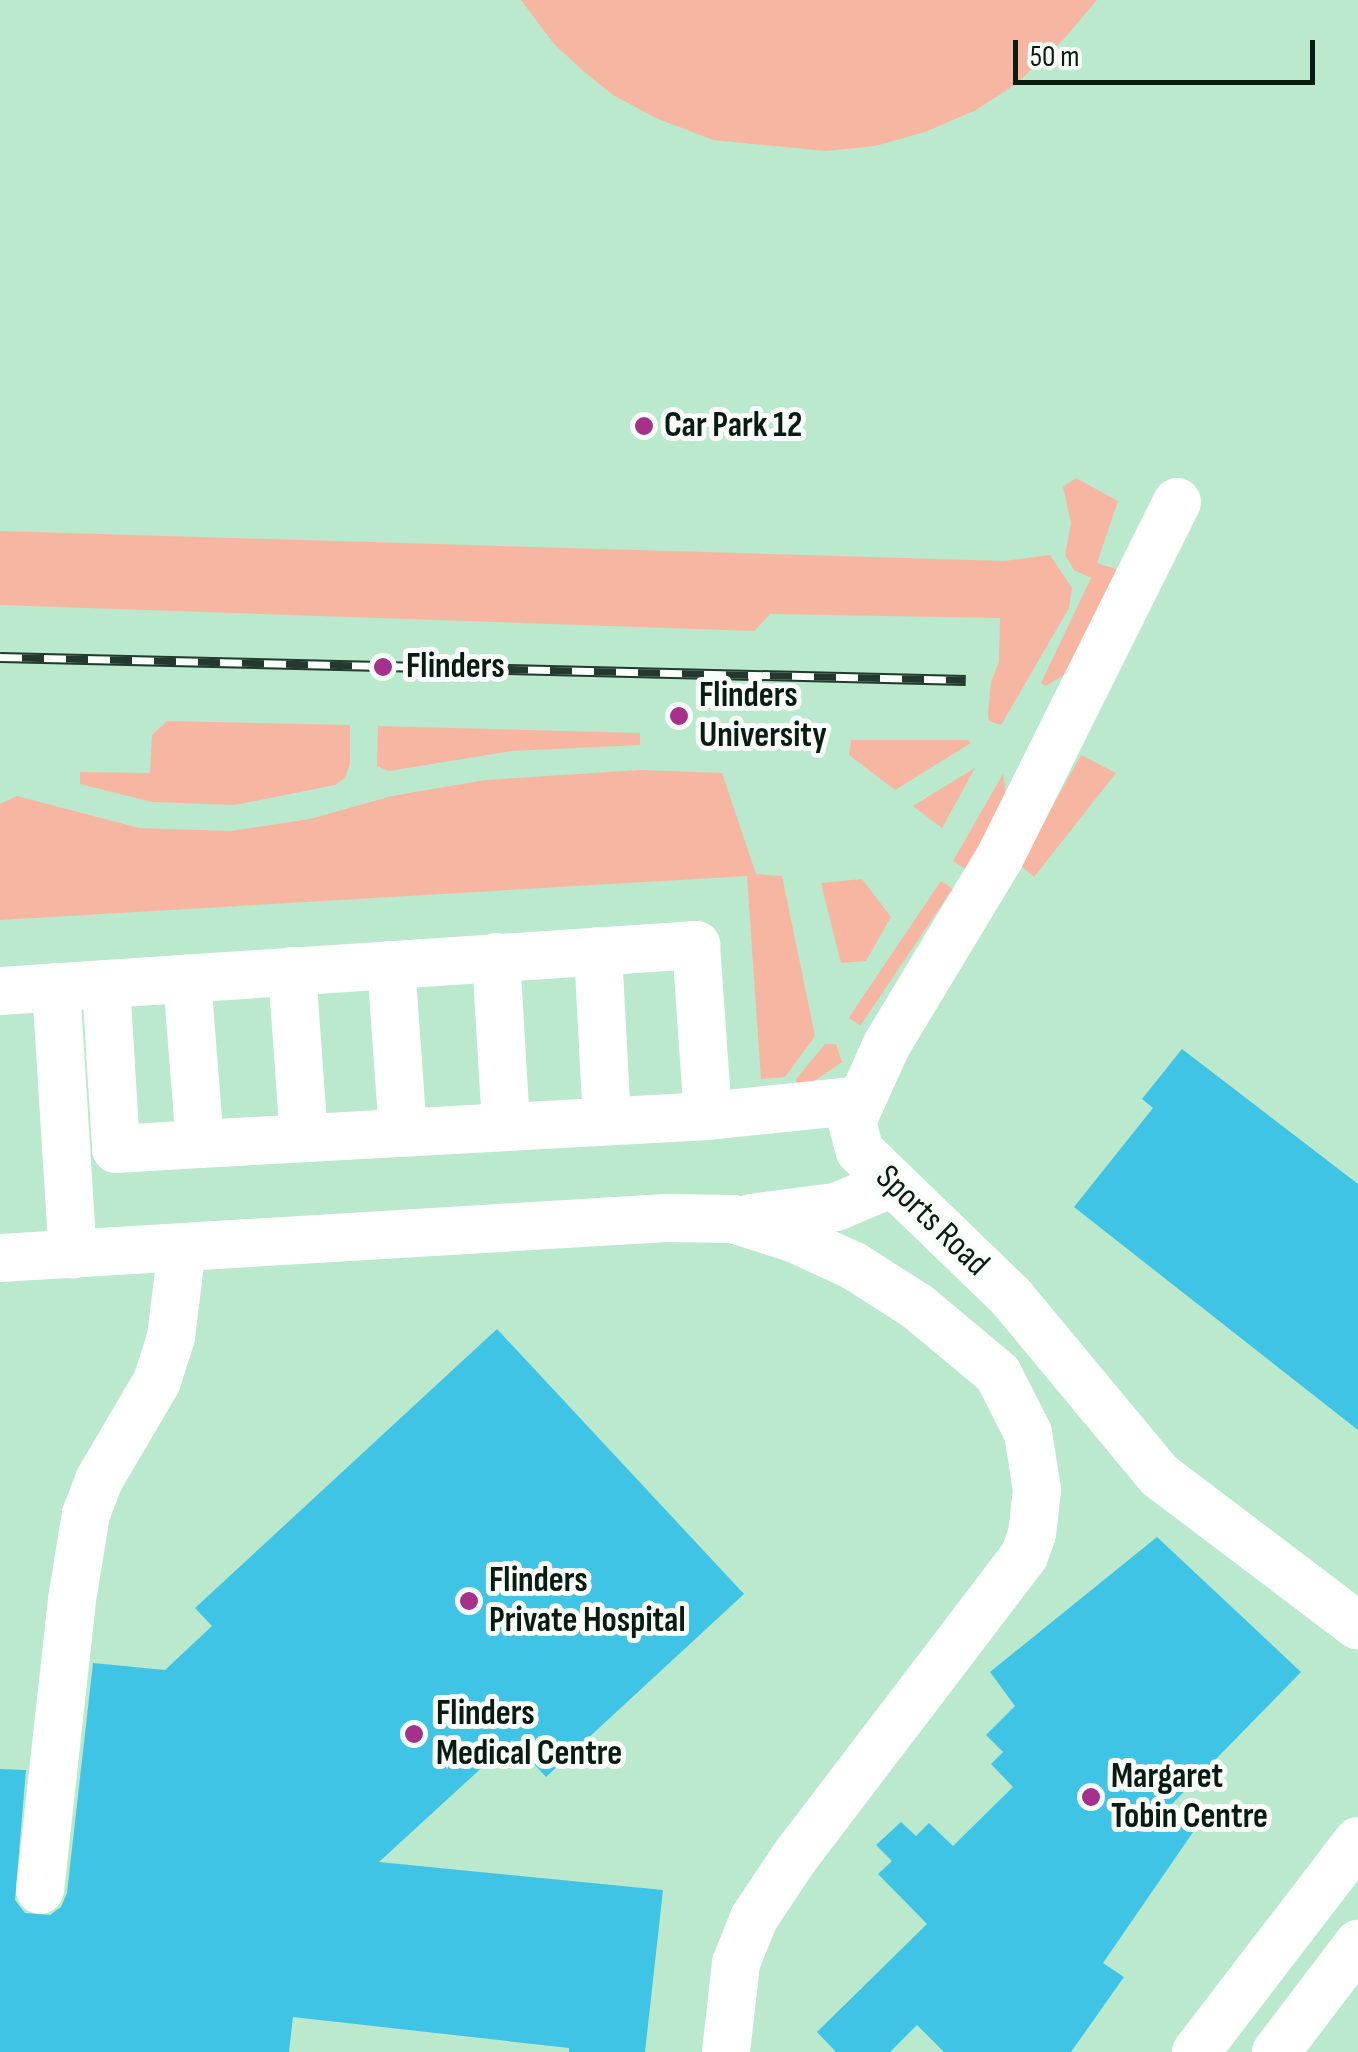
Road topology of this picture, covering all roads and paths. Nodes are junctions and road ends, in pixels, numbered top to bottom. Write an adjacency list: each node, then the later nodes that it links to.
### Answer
1 (1176, 502): 10 (street, Sports Road)
2 (598, 951): 3 (street); 11 (street); 12 (street)
3 (496, 956): 4 (street); 13 (street)
4 (391, 965): 5 (street); 14 (street)
5 (292, 971): 6 (street); 15 (street)
6 (188, 979): 7 (street); 16 (street)
7 (106, 984): 8 (street); 16 (street)
8 (56, 988): 9 (street); 20 (street)
9 (0, 991)
10 (860, 1100): 11 (street); 17 (street, Sports Road)
11 (708, 1116): 12 (street)
12 (607, 1121): 13 (street)
13 (506, 1127): 14 (street)
14 (403, 1133): 15 (street)
15 (304, 1138): 16 (street)
16 (200, 1144)
17 (893, 1183): 18 (street); 22 (street, Sports Road)
18 (733, 1220): 19 (street); 26 (street)
19 (182, 1248): 20 (street); 24 (street)
20 (73, 1254): 21 (street)
21 (0, 1258)
22 (1358, 1626)
23 (1358, 1840): 27 (street)
24 (40, 1890)
25 (1358, 1944): 28 (street)
26 (726, 2052)
27 (1196, 2052)
28 (1276, 2052)

